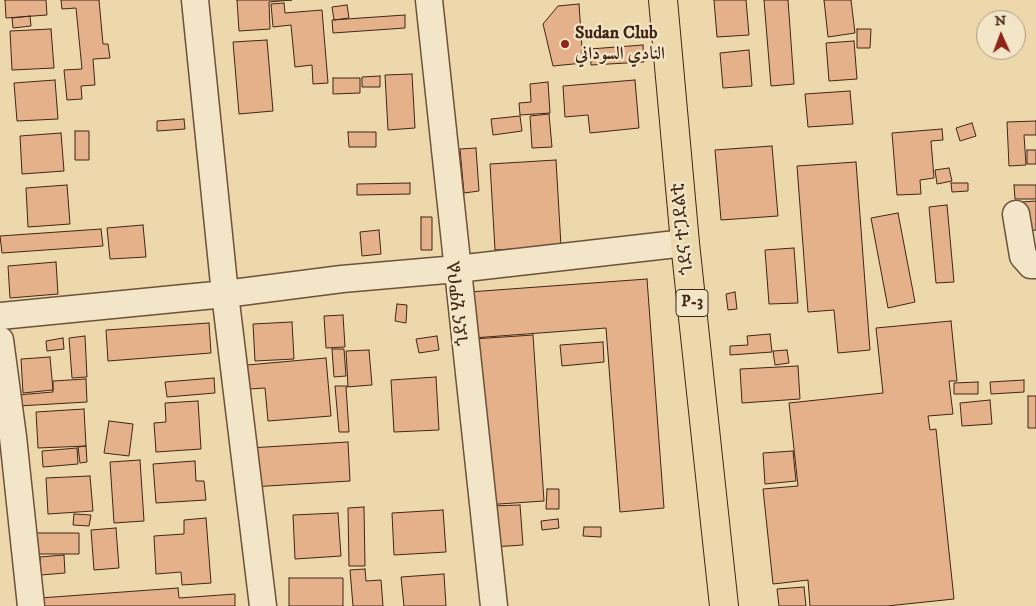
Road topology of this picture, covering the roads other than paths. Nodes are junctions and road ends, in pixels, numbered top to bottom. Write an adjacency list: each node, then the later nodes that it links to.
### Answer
1 (195, 0): 8 (street)
2 (428, 0): 7 (street, ጎደና ሂምቦል)
3 (663, 0): 5 (main road, ጎደና ተጋደልቲ / P-3)
4 (1016, 214): 6 (street)
5 (686, 243): 7 (street); 15 (main road, ጎደና ተጋደልቲ / P-3)
6 (1036, 265)
7 (456, 269): 8 (street); 14 (street, ጎደና ሂምቦል)
8 (225, 294): 9 (street); 13 (street)
9 (0, 316)
10 (0, 340): 11 (street)
11 (7, 438): 12 (street)
12 (31, 606)
13 (263, 606)
14 (494, 606)
15 (724, 606)

